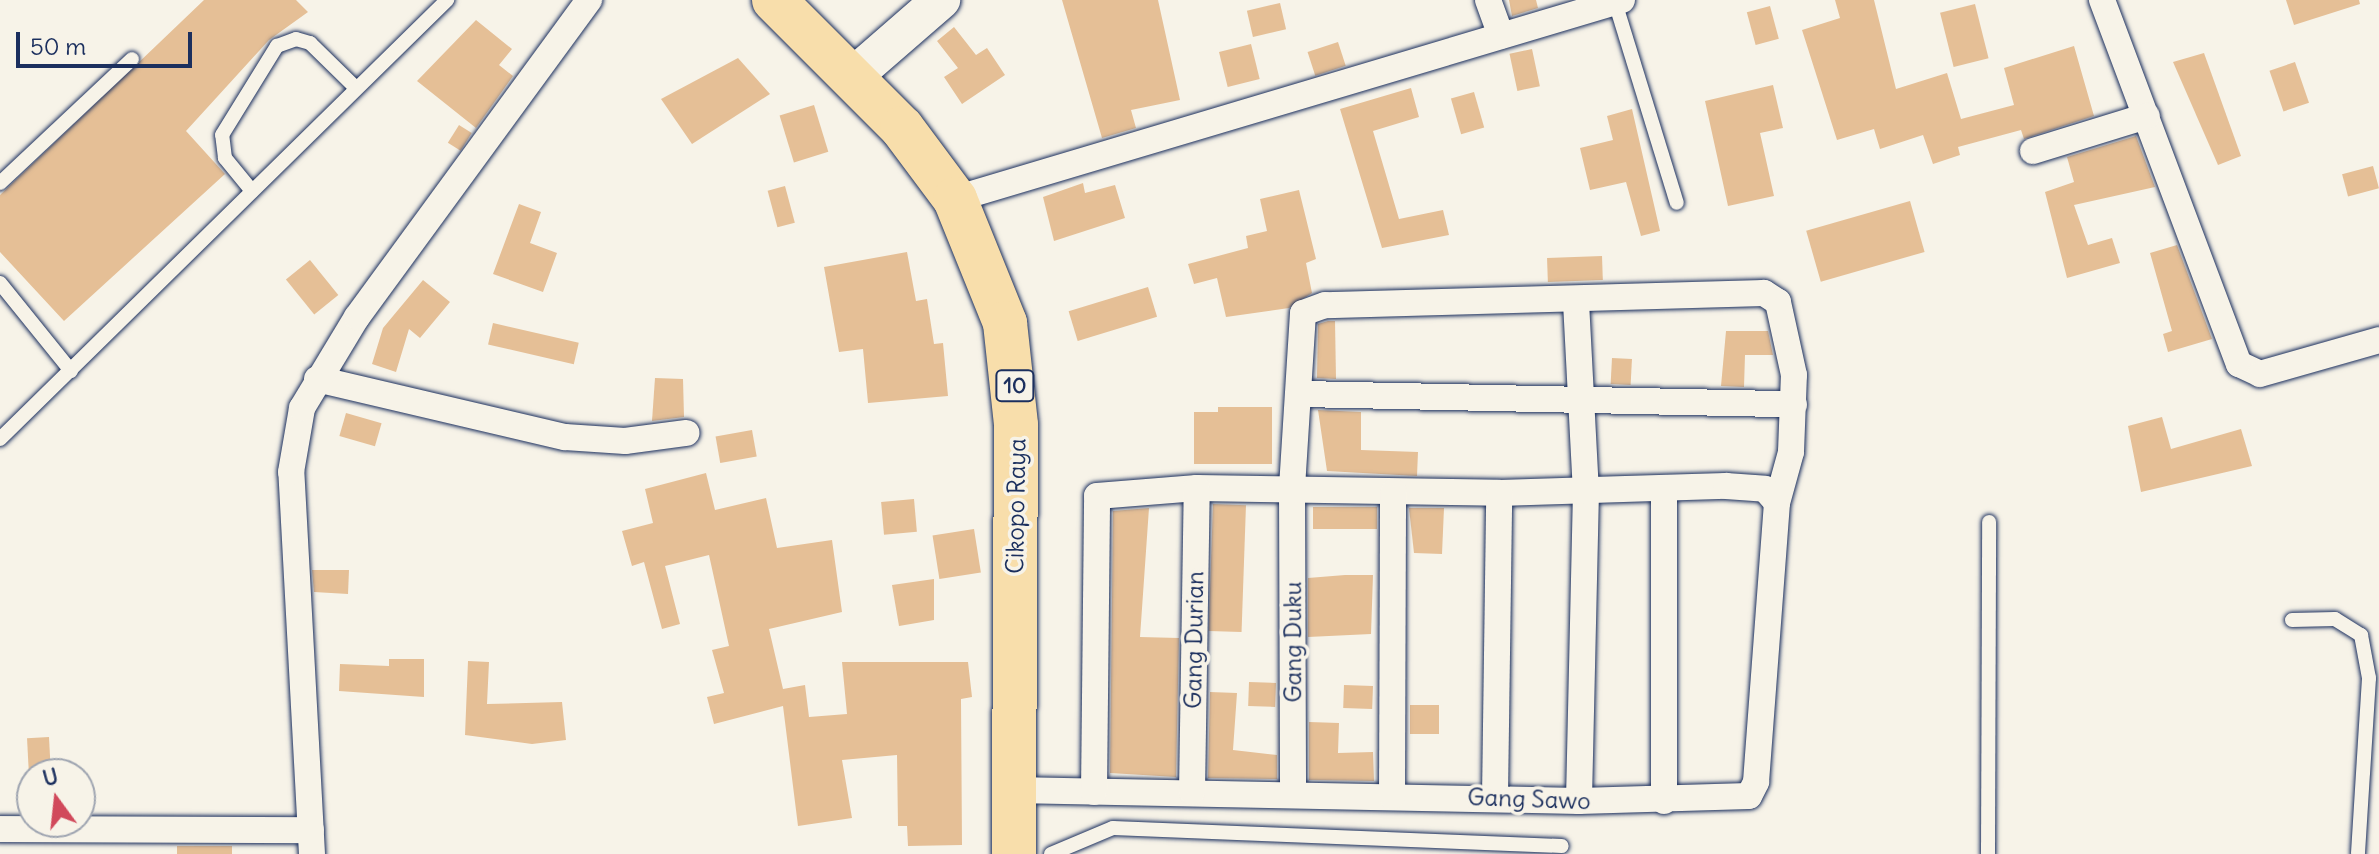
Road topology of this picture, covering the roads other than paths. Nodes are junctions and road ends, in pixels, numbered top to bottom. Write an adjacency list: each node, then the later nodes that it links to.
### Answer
1 (447, 0): 11 (lane)
2 (589, 0): 22 (street)
3 (774, 0): 10 (highway, Cikopo Raya / 10)
4 (941, 0): 10 (main road)
5 (1488, 0): 8 (street)
6 (2102, 0): 12 (street)
7 (1618, 1): 8 (street); 17 (lane)
8 (1501, 36): 16 (street)
9 (132, 59): 14 (lane)
10 (850, 79): 16 (highway, Cikopo Raya / 10)
11 (356, 88): 15 (lane); 15 (lane)
12 (2147, 116): 13 (street); 20 (street)
13 (2033, 151)
14 (0, 183)
15 (252, 191): 21 (lane)
16 (955, 199): 37 (highway, Cikopo Raya / 10)
17 (1677, 203)
18 (0, 283): 21 (lane)
19 (1576, 302): 23 (street, Gang Duku); 24 (street); 25 (street, Gang Sawo)
20 (2379, 340)
21 (71, 371): 27 (lane)
22 (317, 379): 26 (street); 46 (street)
23 (1301, 394): 24 (street); 29 (street, Gang Duku)
24 (1585, 401): 25 (street); 30 (street)
25 (1794, 404): 34 (street, Gang Sawo)
26 (686, 433)
27 (0, 439)
28 (1197, 488): 29 (street); 38 (street); 39 (street, Gang Durian)
29 (1292, 489): 31 (street); 40 (street, Gang Duku)
30 (1586, 491): 32 (street); 33 (street); 43 (street)
31 (1393, 492): 33 (street); 41 (street)
32 (1664, 492): 34 (street); 44 (street)
33 (1499, 493): 42 (street)
34 (1777, 503): 44 (street, Gang Sawo)
35 (1989, 522): 51 (lane)
36 (2292, 620): 52 (lane)
37 (1013, 790): 38 (street, Gang Sawo); 49 (highway, Cikopo Raya / 10)
38 (1094, 792): 39 (street, Gang Sawo)
39 (1192, 792): 40 (street, Gang Sawo)
40 (1293, 795): 41 (street, Gang Sawo)
41 (1392, 796): 42 (street, Gang Sawo)
42 (1495, 797): 43 (street, Gang Sawo)
43 (1579, 801): 44 (street, Gang Sawo)
44 (1664, 801)
45 (12, 837): 46 (street)
46 (311, 842)
47 (1562, 846): 48 (lane)
48 (1474, 849): 50 (lane)
49 (1014, 854)
50 (1051, 854)
51 (1988, 854)
52 (2358, 854)

